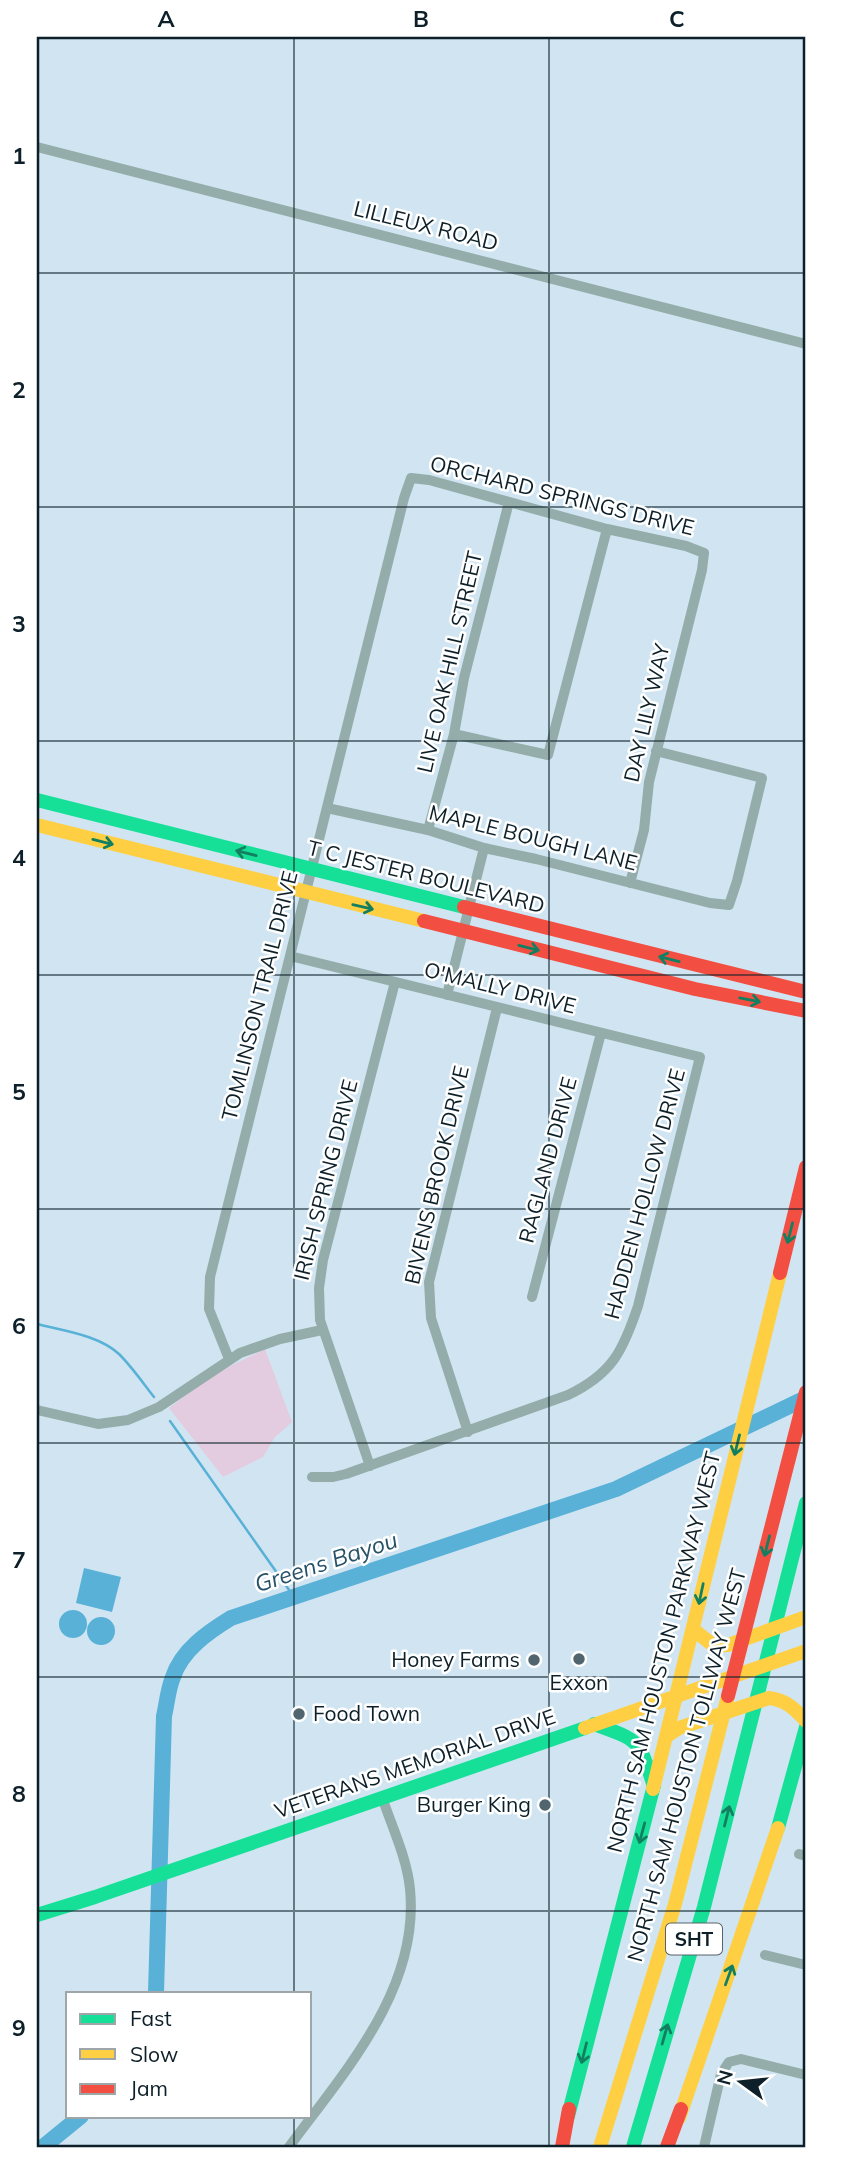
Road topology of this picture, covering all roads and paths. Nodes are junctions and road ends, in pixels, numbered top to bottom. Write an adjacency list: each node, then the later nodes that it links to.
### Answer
1 (37, 147): 2 (street, LILLEUX ROAD)
2 (806, 344)
3 (411, 478): 4 (street, ORCHARD SPRINGS DRIVE); 11 (street, TOMLINSON TRAIL DRIVE)
4 (509, 502): 5 (street, ORCHARD SPRINGS DRIVE); 7 (street, LIVE OAK HILL STREET)
5 (607, 529): 6 (street, ORCHARD SPRINGS DRIVE); 7 (street)
6 (704, 553): 8 (street, DAY LILY WAY)
7 (454, 734): 14 (street, LIVE OAK HILL STREET)
8 (656, 751): 17 (street, DAY LILY WAY); 17 (street, MAPLE BOUGH LANE)
9 (37, 800): 10 (main road, T C JESTER BOULEVARD)
10 (68, 807): 13 (main road); 16 (main road, T C JESTER BOULEVARD, one-way to 10)
11 (327, 808): 14 (street, MAPLE BOUGH LANE); 16 (street, TOMLINSON TRAIL DRIVE)
12 (37, 825): 13 (main road, T C JESTER BOULEVARD)
13 (62, 831): 18 (main road, T C JESTER BOULEVARD, one-way to 18)
14 (428, 831): 15 (street, MAPLE BOUGH LANE)
15 (484, 848): 17 (street, MAPLE BOUGH LANE); 19 (street)
16 (312, 870): 18 (street, TOMLINSON TRAIL DRIVE); 19 (main road, T C JESTER BOULEVARD)
17 (630, 883)
18 (306, 893): 20 (main road, T C JESTER BOULEVARD, one-way to 20); 22 (street, TOMLINSON TRAIL DRIVE)
19 (468, 909): 20 (street); 21 (main road, T C JESTER BOULEVARD)
20 (463, 931): 23 (main road, T C JESTER BOULEVARD, one-way to 23); 26 (street)
21 (618, 946): 23 (main road); 25 (main road, T C JESTER BOULEVARD, one-way to 21)
22 (290, 956): 24 (street, O'MALLY DRIVE); 34 (street, TOMLINSON TRAIL DRIVE)
23 (612, 969): 28 (main road, T C JESTER BOULEVARD, one-way to 28)
24 (395, 982): 26 (street, O'MALLY DRIVE); 33 (street, IRISH SPRING DRIVE)
25 (806, 992)
26 (447, 995): 27 (street, O'MALLY DRIVE)
27 (497, 1007): 29 (street, O'MALLY DRIVE); 37 (street, BIVENS BROOK DRIVE)
28 (806, 1011)
29 (601, 1033): 30 (street, O'MALLY DRIVE); 32 (street, RAGLAND DRIVE)
30 (701, 1058): 37 (street, HADDEN HOLLOW DRIVE)
31 (806, 1167): 42 (main road, NORTH SAM HOUSTON PARKWAY WEST, one-way to 42)
32 (532, 1297)
33 (322, 1330): 34 (street); 38 (street, IRISH SPRING DRIVE)
34 (229, 1359): 36 (street)
35 (806, 1392): 59 (main road, NORTH SAM HOUSTON TOLLWAY WEST / SHT, one-way to 59)
36 (37, 1410)
37 (468, 1432): 38 (street, HADDEN HOLLOW DRIVE)
38 (370, 1466): 39 (street, HADDEN HOLLOW DRIVE)
39 (312, 1477)
40 (806, 1503): 60 (main road, SHT, one-way to 40)
41 (806, 1617): 42 (main road)
42 (694, 1630): 44 (main road, NORTH SAM HOUSTON PARKWAY WEST)
43 (806, 1651): 44 (main road, VETERANS MEMORIAL DRIVE)
44 (677, 1695): 46 (main road, VETERANS MEMORIAL DRIVE); 48 (main road, NORTH SAM HOUSTON PARKWAY WEST)
45 (806, 1721): 48 (main road)
46 (594, 1724): 49 (main road); 50 (main road, VETERANS MEMORIAL DRIVE)
47 (806, 1727): 61 (main road, one-way to 47)
48 (667, 1737): 49 (main road, NORTH SAM HOUSTON PARKWAY WEST)
49 (654, 1786): 58 (main road, NORTH SAM HOUSTON PARKWAY WEST, one-way to 58)
50 (382, 1797): 51 (main road, VETERANS MEMORIAL DRIVE); 55 (street)
51 (37, 1915)
52 (765, 1955): 53 (street)
53 (806, 1965)
54 (806, 2075): 62 (street)
55 (312, 2115)
56 (310, 2118): 57 (street)
57 (289, 2147)
58 (561, 2147)
59 (600, 2147)
60 (633, 2147)
61 (669, 2147)
62 (704, 2147)

